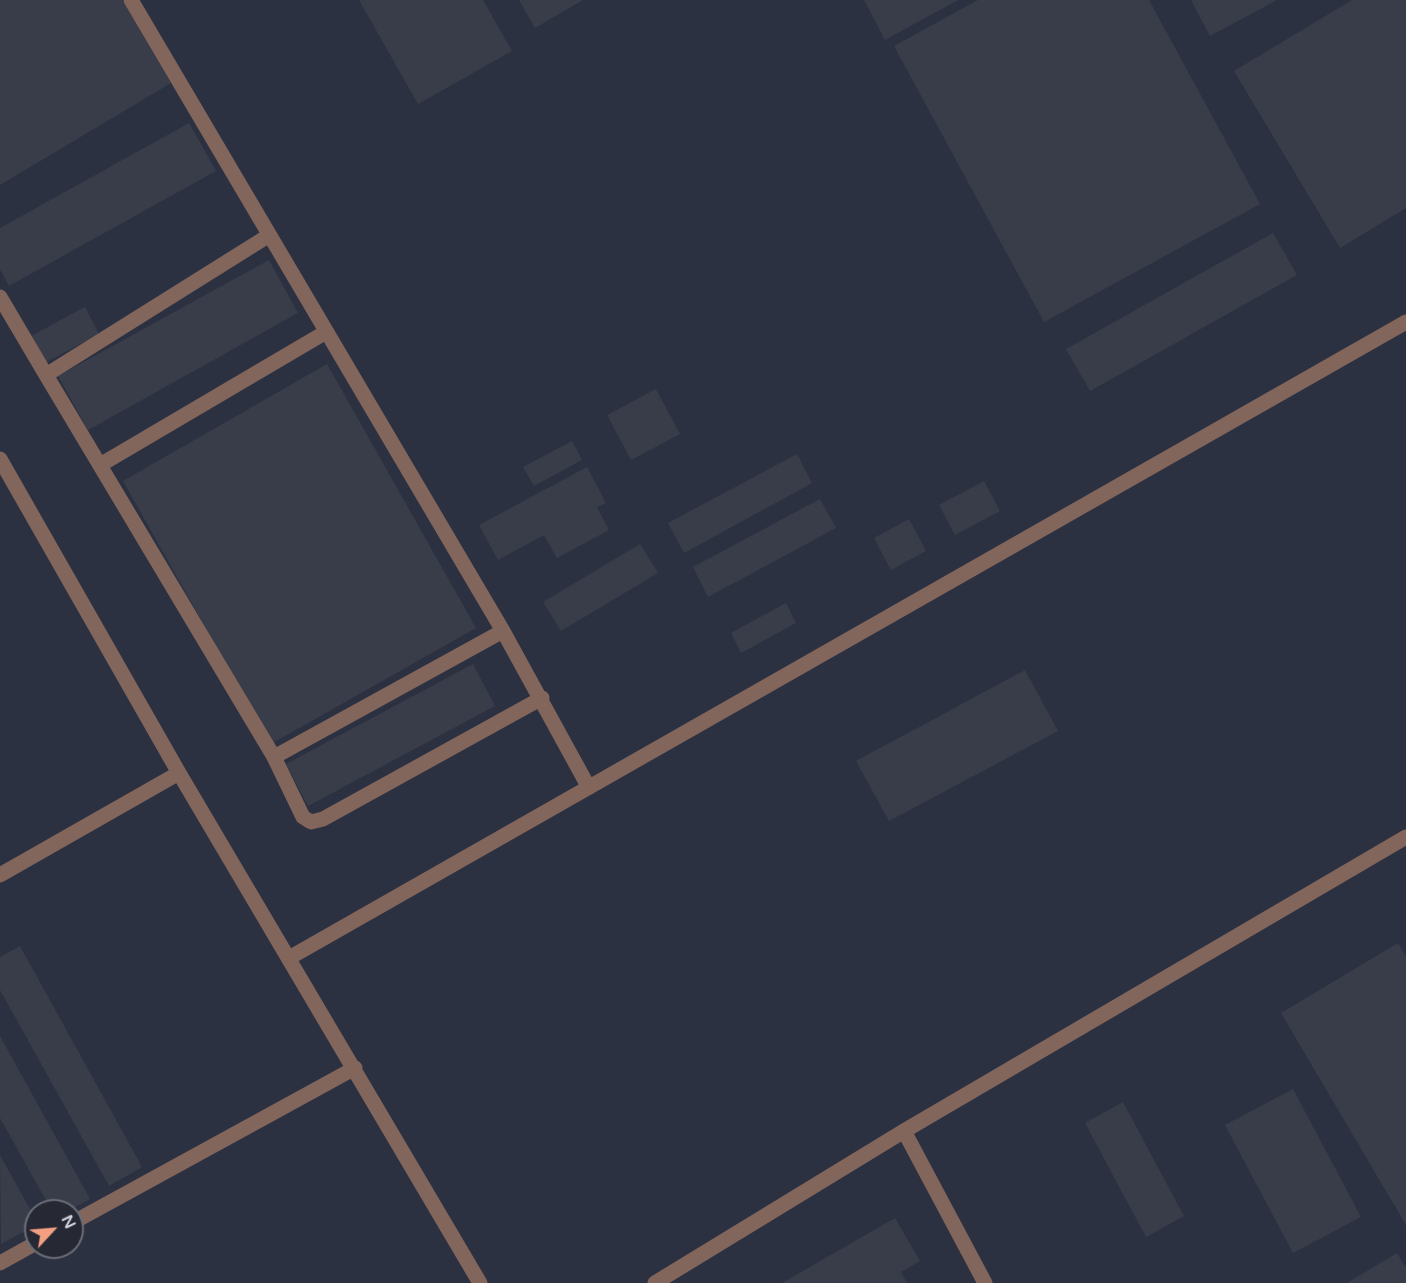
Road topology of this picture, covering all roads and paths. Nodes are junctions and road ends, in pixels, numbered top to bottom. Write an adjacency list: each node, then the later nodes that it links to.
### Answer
1 (131, 0): 2 (street)
2 (268, 236): 5 (street); 6 (street)
3 (0, 297): 6 (street)
4 (1406, 322): 13 (street)
5 (326, 332): 8 (street); 9 (street)
6 (46, 375): 8 (street)
7 (0, 459): 12 (street)
8 (100, 465): 11 (street)
9 (503, 631): 10 (street); 11 (street)
10 (542, 698): 11 (street); 13 (street)
11 (274, 757)
12 (179, 773): 15 (street); 16 (street)
13 (588, 786): 16 (street)
14 (1406, 837): 18 (street)
15 (0, 875)
16 (289, 958): 17 (street)
17 (355, 1068): 19 (street); 22 (street)
18 (904, 1131): 23 (street); 24 (street)
19 (84, 1216)
20 (24, 1250): 21 (street)
21 (0, 1263)
22 (480, 1283)
23 (656, 1283)
24 (985, 1283)

